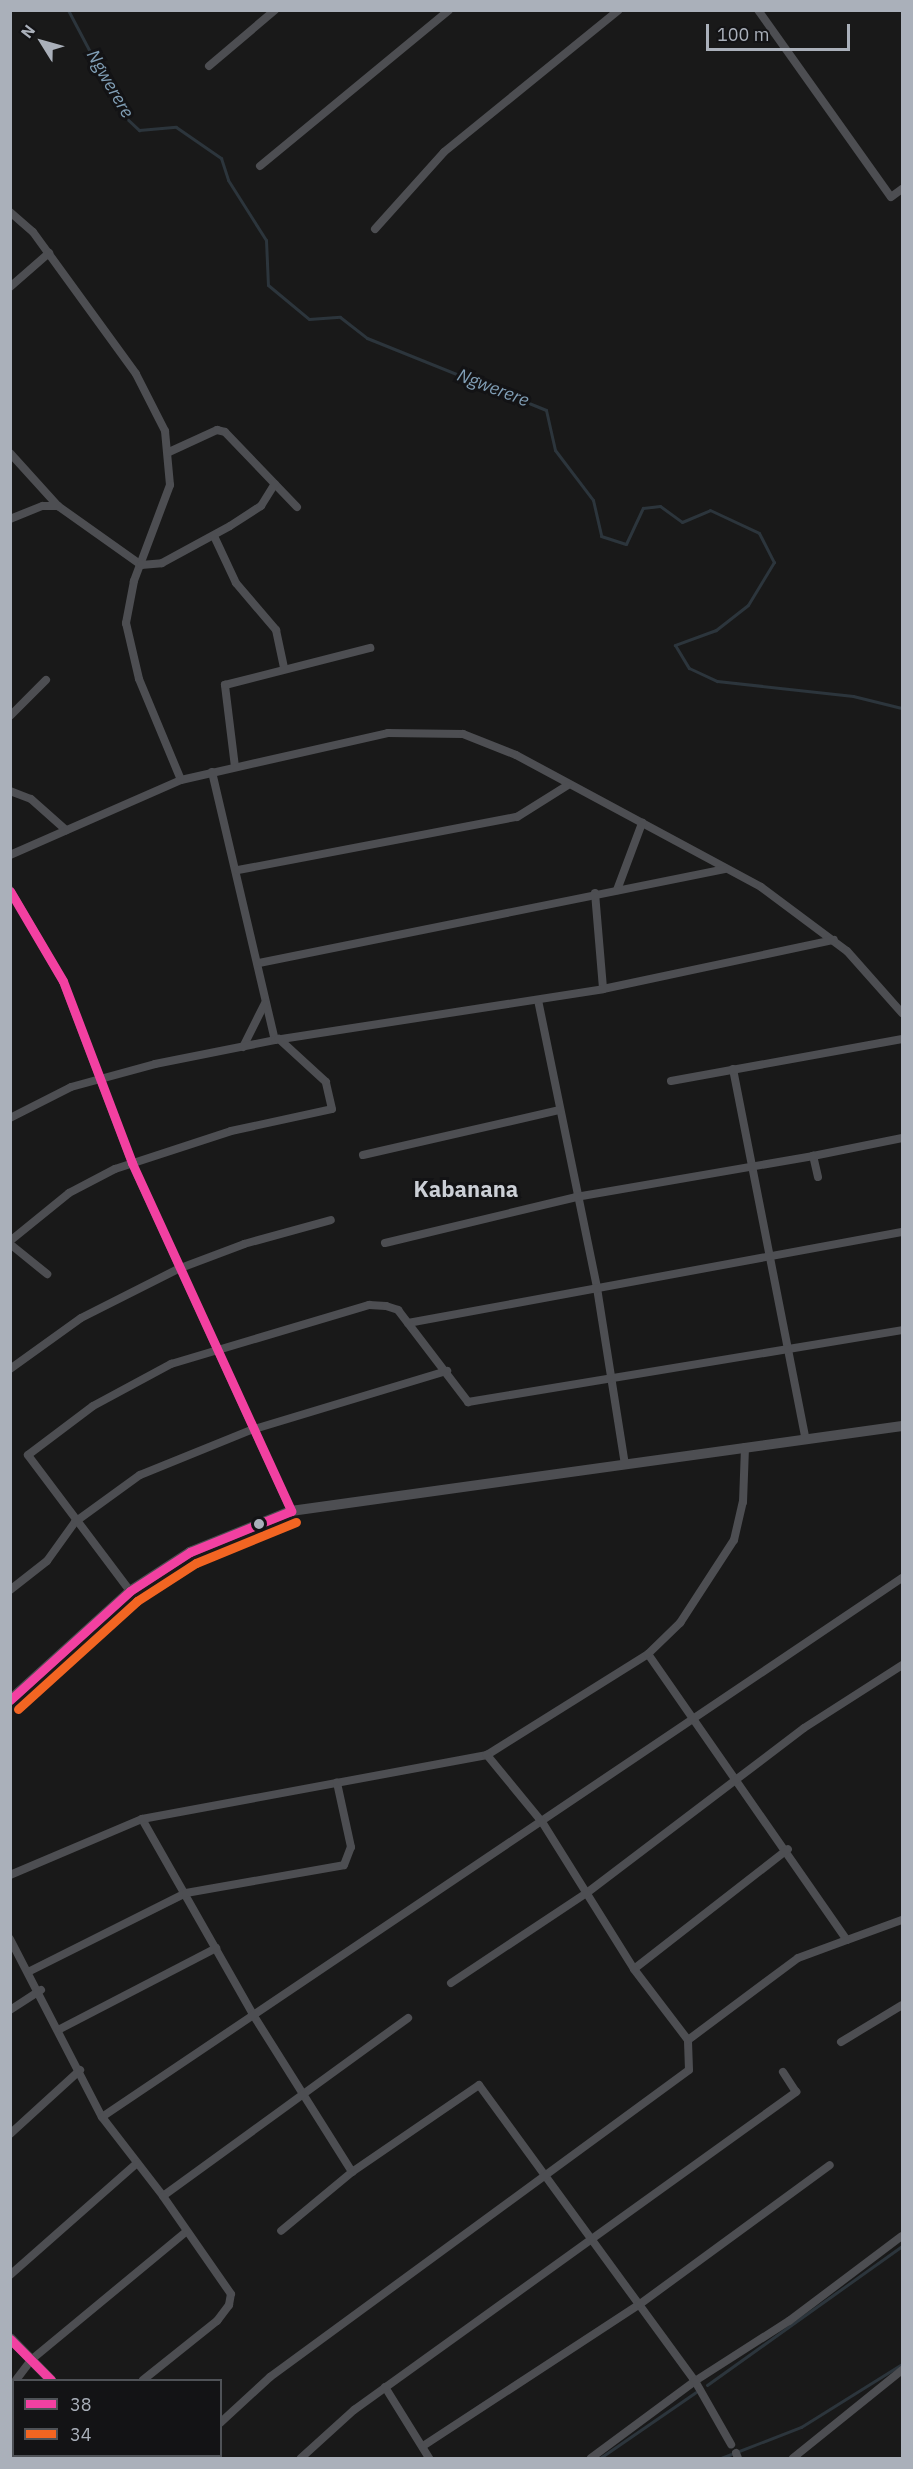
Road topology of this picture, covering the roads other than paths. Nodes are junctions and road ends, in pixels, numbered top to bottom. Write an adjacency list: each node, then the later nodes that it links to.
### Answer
1 (275, 10): 5 (street)
2 (449, 10): 6 (street)
3 (619, 10): 9 (street)
4 (758, 10): 7 (street)
5 (209, 66)
6 (260, 166)
7 (903, 189)
8 (10, 212): 10 (street)
9 (375, 229)
10 (49, 253): 11 (street); 12 (street)
11 (10, 287)
12 (169, 452): 14 (street); 19 (street)
13 (10, 453): 15 (street)
14 (275, 484): 16 (street); 18 (street)
15 (58, 506): 17 (street); 19 (street)
16 (297, 507)
17 (10, 519)
18 (214, 536): 19 (street); 21 (street)
19 (141, 565): 26 (street)
20 (370, 648): 21 (street)
21 (284, 667): 24 (street)
22 (46, 680): 23 (street)
23 (10, 716)
24 (235, 767): 25 (street); 27 (street)
25 (212, 772): 26 (street); 33 (street)
26 (181, 780): 30 (street)
27 (568, 785): 29 (street); 33 (street)
28 (10, 791): 30 (street)
29 (642, 823): 32 (street); 35 (street)
30 (66, 831): 31 (street)
31 (10, 855)
32 (726, 869): 35 (street); 37 (street)
33 (238, 870): 38 (street)
34 (10, 890): 47 (street)
35 (617, 890): 36 (street)
36 (594, 893): 38 (street); 39 (street)
37 (834, 940): 39 (street); 42 (street)
38 (259, 963): 41 (street)
39 (603, 989): 40 (street)
40 (538, 1000): 43 (street); 49 (street)
41 (266, 1003): 43 (street); 45 (street)
42 (903, 1013)
43 (277, 1039): 45 (street); 54 (street)
44 (903, 1039): 46 (street)
45 (243, 1047): 47 (street)
46 (733, 1069): 48 (street); 55 (street)
47 (100, 1078): 50 (street); 54 (street)
48 (671, 1081)
49 (560, 1110): 52 (street); 57 (street)
50 (10, 1118)
51 (903, 1138): 53 (street)
52 (363, 1155)
53 (813, 1156): 55 (street); 56 (street)
54 (132, 1163): 60 (street); 63 (street)
55 (751, 1166): 57 (street); 62 (street)
56 (818, 1177)
57 (576, 1197): 61 (street); 65 (street)
58 (331, 1220): 63 (street)
59 (903, 1232): 62 (street)
60 (10, 1243): 64 (street)
61 (385, 1244)
62 (767, 1253): 65 (street); 69 (street)
63 (178, 1269): 68 (street); 70 (street)
64 (47, 1274)
65 (597, 1288): 66 (street); 72 (street)
66 (408, 1323): 68 (street); 71 (street)
67 (903, 1330): 69 (street)
68 (213, 1351): 74 (street); 79 (street)
69 (788, 1352): 72 (street); 75 (street)
70 (10, 1369)
71 (447, 1371): 72 (street); 74 (street)
72 (609, 1376): 77 (street)
73 (903, 1426): 75 (street)
74 (250, 1430): 78 (street); 79 (street)
75 (806, 1440): 76 (street)
76 (745, 1447): 77 (street); 83 (street)
77 (626, 1464): 78 (street)
78 (291, 1511): 82 (street)
79 (75, 1522): 81 (street); 82 (street)
80 (903, 1578): 86 (street)
81 (10, 1590)
82 (130, 1591): 85 (street)
83 (648, 1654): 86 (street); 87 (street)
84 (903, 1665): 88 (street)
85 (10, 1700)
86 (696, 1719): 88 (street); 91 (street)
87 (487, 1755): 89 (street); 91 (street)
88 (739, 1781): 92 (street); 94 (street)
89 (338, 1783): 90 (street); 95 (street)
90 (142, 1819): 93 (street); 95 (street)
91 (542, 1822): 94 (street); 106 (street)
92 (788, 1849): 98 (street); 100 (street)
93 (10, 1875)
94 (588, 1892): 100 (street); 102 (street)
95 (186, 1893): 99 (street); 101 (street)
96 (903, 1920): 98 (street)
97 (10, 1939): 101 (street)
98 (847, 1940): 109 (street)
99 (216, 1948): 106 (street); 108 (street)
100 (634, 1969): 109 (street)
101 (30, 1971): 103 (street)
102 (451, 1983)
103 (41, 1990): 105 (street); 108 (street)
104 (903, 2005): 110 (street)
105 (10, 2010)
106 (252, 2013): 113 (street); 114 (street)
107 (408, 2018): 113 (street)
108 (60, 2029): 111 (street)
109 (688, 2040): 119 (street)
110 (841, 2042)
111 (80, 2070): 114 (street); 115 (street)
112 (783, 2073): 124 (street)
113 (304, 2093): 118 (street); 120 (street)
114 (102, 2116): 116 (street)
115 (10, 2134)
116 (137, 2163): 120 (street); 125 (street)
117 (830, 2165): 126 (street)
118 (352, 2172): 119 (street); 122 (street)
119 (547, 2176): 124 (street); 135 (street)
120 (163, 2196): 121 (street)
121 (187, 2231): 128 (street); 132 (street)
122 (281, 2231)
123 (903, 2236): 133 (street)
124 (594, 2240): 126 (street); 134 (street)
125 (10, 2275)
126 (640, 2304): 133 (street); 137 (street)
127 (10, 2338): 128 (street)
128 (32, 2360): 130 (street); 131 (street)
129 (903, 2370): 141 (street)
130 (17, 2379)
131 (50, 2379)
132 (144, 2379)
133 (695, 2381): 136 (street); 140 (street)
134 (384, 2387): 137 (street); 139 (street)
135 (222, 2420)
136 (730, 2444)
137 (423, 2446): 138 (street)
138 (426, 2457)
139 (301, 2458)
140 (591, 2458)
141 (793, 2458)

